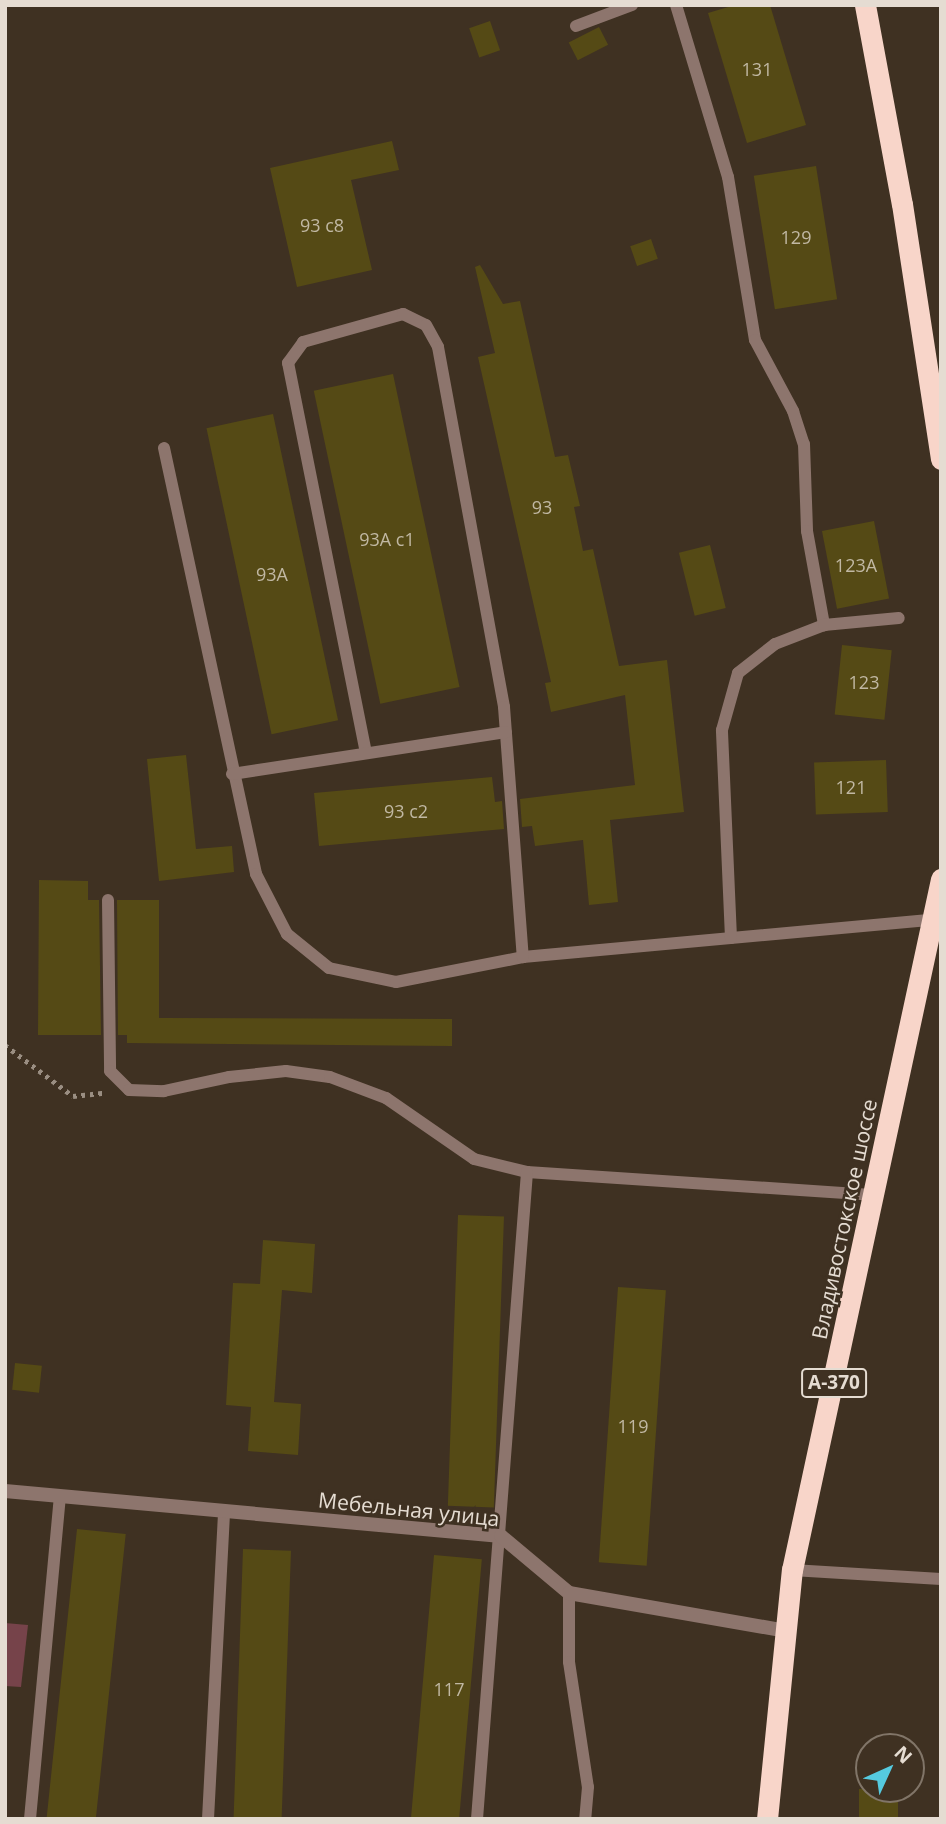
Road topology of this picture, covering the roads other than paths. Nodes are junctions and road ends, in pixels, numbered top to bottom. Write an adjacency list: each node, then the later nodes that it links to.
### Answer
1 (632, 5): 4 (lane)
2 (676, 5): 8 (lane)
3 (865, 5): 6 (highway)
4 (576, 26)
5 (164, 448): 11 (lane)
6 (941, 459)
7 (900, 618): 8 (lane)
8 (824, 625): 15 (lane)
9 (506, 732): 10 (lane); 10 (lane); 16 (lane)
10 (366, 752): 11 (lane)
11 (232, 774): 16 (lane)
12 (941, 879): 14 (highway, Владивостокское шоссе / А-370)
13 (108, 900): 17 (lane)
14 (931, 919): 15 (lane); 18 (highway, Владивостокское шоссе / А-370)
15 (731, 938): 16 (lane)
16 (523, 957)
17 (527, 1172): 18 (lane); 22 (lane)
18 (875, 1195): 23 (highway, Владивостокское шоссе / А-370)
19 (5, 1491): 20 (street, Мебельная улица)
20 (60, 1497): 21 (street, Мебельная улица); 27 (lane)
21 (224, 1513): 22 (street, Мебельная улица); 28 (lane)
22 (502, 1536): 25 (street, Мебельная улица); 29 (lane)
23 (792, 1570): 24 (lane); 26 (highway, Владивостокское шоссе / А-370)
24 (941, 1579)
25 (569, 1593): 26 (street); 30 (lane)
26 (786, 1631): 31 (highway, Владивостокское шоссе / А-370)
27 (30, 1819)
28 (208, 1819)
29 (477, 1819)
30 (585, 1819)
31 (767, 1819)

